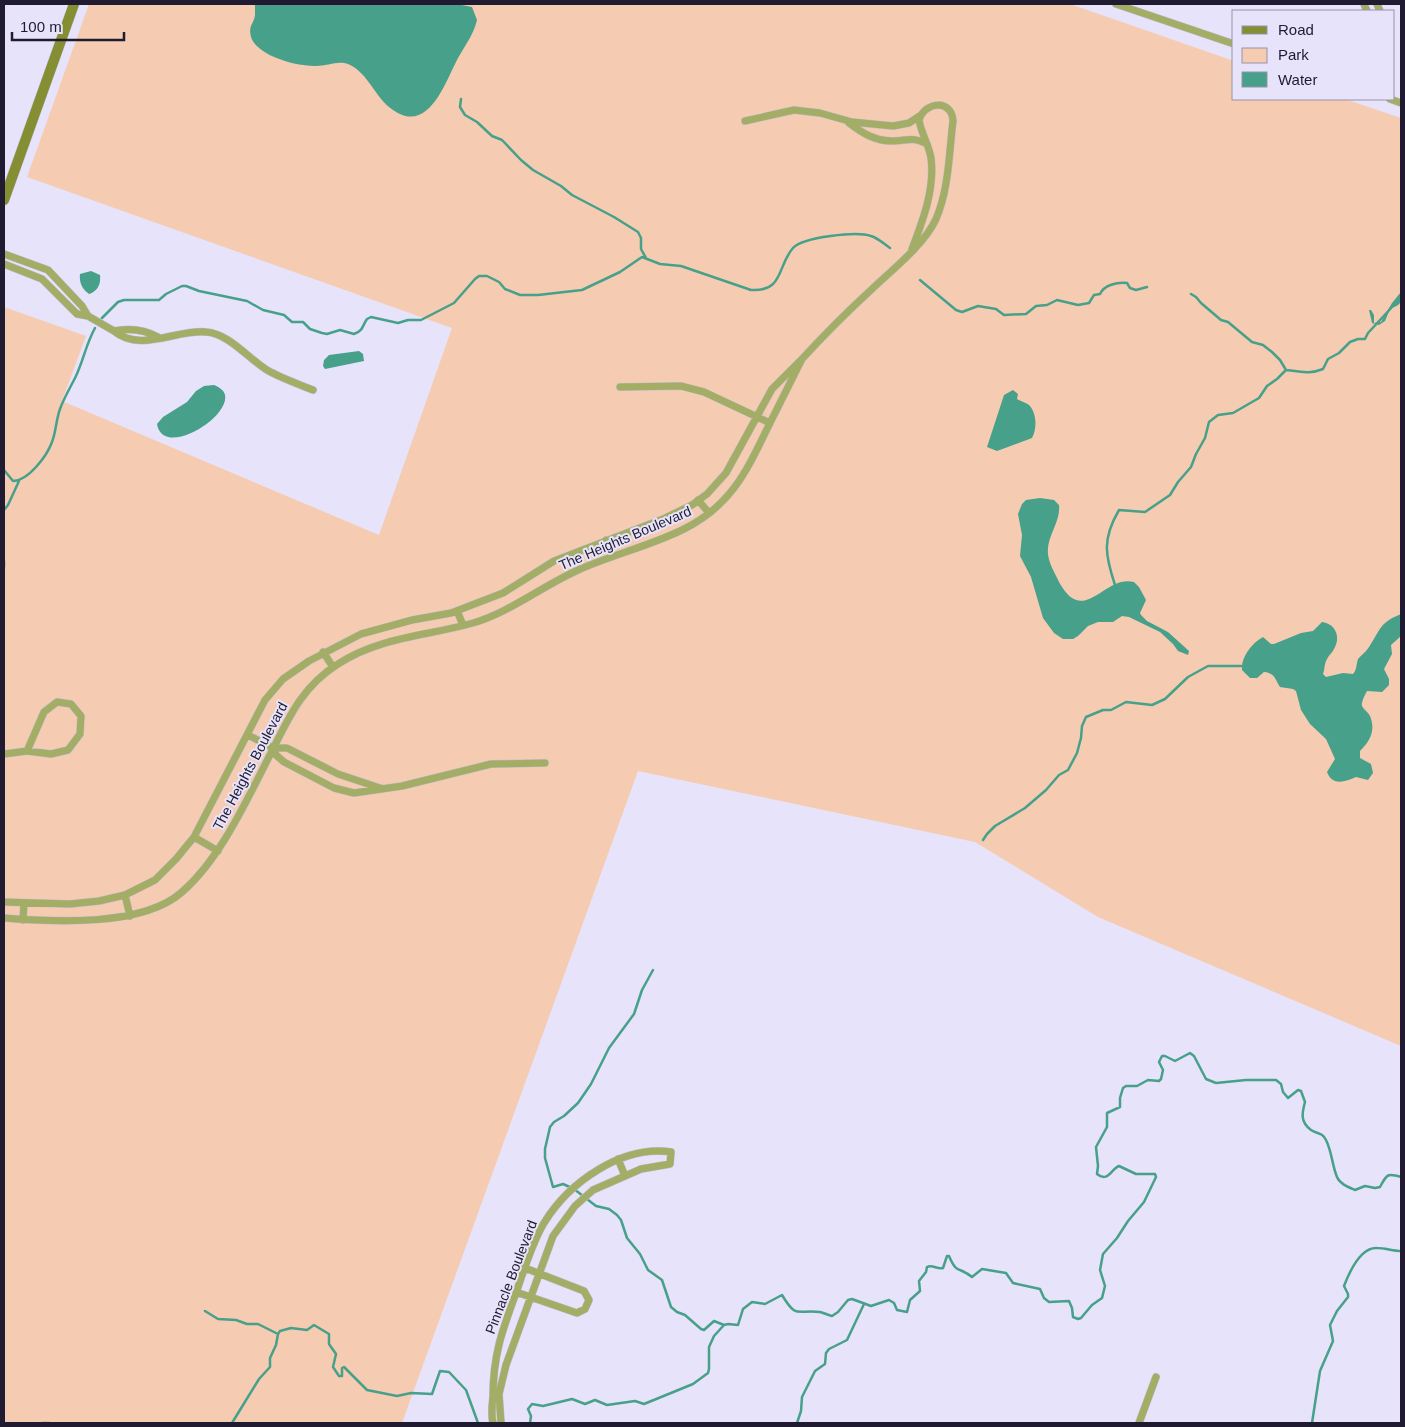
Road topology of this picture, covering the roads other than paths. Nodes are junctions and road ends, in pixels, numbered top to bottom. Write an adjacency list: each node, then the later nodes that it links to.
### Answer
1 (74, 4): 8 (main road)
2 (1116, 4): 3 (street)
3 (1232, 43)
4 (921, 115): 6 (street); 7 (street, The Heights Boulevard); 9 (street, The Heights Boulevard)
5 (745, 121): 6 (street)
6 (847, 121): 7 (street)
7 (927, 144): 9 (street, The Heights Boulevard)
8 (4, 200)
9 (912, 249): 15 (street, The Heights Boulevard)
10 (4, 254): 12 (street)
11 (4, 264): 13 (street)
12 (53, 275): 13 (street); 14 (street)
13 (48, 283): 14 (street)
14 (88, 316): 17 (street)
15 (802, 359): 18 (street, The Heights Boulevard); 19 (street, The Heights Boulevard)
16 (620, 387): 18 (street)
17 (313, 390)
18 (757, 416): 19 (street); 20 (street, The Heights Boulevard)
19 (770, 423): 21 (street, The Heights Boulevard)
20 (698, 500): 21 (street); 22 (street, The Heights Boulevard)
21 (709, 513): 23 (street, The Heights Boulevard)
22 (606, 540): 23 (street); 24 (street, The Heights Boulevard)
23 (612, 557): 25 (street, The Heights Boulevard)
24 (458, 611): 25 (street); 26 (street, The Heights Boulevard)
25 (463, 625): 27 (street, The Heights Boulevard)
26 (323, 652): 27 (street); 28 (street, The Heights Boulevard)
27 (333, 667): 29 (street, The Heights Boulevard)
28 (248, 735): 29 (street); 34 (street, The Heights Boulevard)
29 (273, 748): 33 (street); 33 (street); 35 (street, The Heights Boulevard)
30 (27, 751): 30 (street); 31 (street)
31 (4, 754)
32 (545, 762): 33 (street)
33 (383, 789)
34 (194, 837): 35 (street); 36 (street, The Heights Boulevard)
35 (218, 851): 39 (street, The Heights Boulevard)
36 (125, 895): 38 (street, The Heights Boulevard); 39 (street)
37 (4, 902): 38 (street, The Heights Boulevard)
38 (24, 903): 41 (street)
39 (130, 916): 41 (street, The Heights Boulevard)
40 (4, 918): 41 (street, The Heights Boulevard)
41 (23, 920)
42 (618, 1160): 43 (street); 43 (street, Pinnacle Boulevard); 44 (street, Pinnacle Boulevard)
43 (625, 1176): 45 (street, Pinnacle Boulevard)
44 (550, 1216): 45 (street); 46 (street, Pinnacle Boulevard)
45 (562, 1223): 47 (street, Pinnacle Boulevard)
46 (525, 1268): 47 (street); 48 (street, Pinnacle Boulevard)
47 (539, 1273): 49 (street, Pinnacle Boulevard); 49 (street)
48 (516, 1292): 49 (street); 51 (street, Pinnacle Boulevard)
49 (530, 1297): 51 (street, Pinnacle Boulevard)
50 (1156, 1377): 54 (street)
51 (496, 1412): 52 (street, Pinnacle Boulevard); 53 (street, Pinnacle Boulevard)
52 (493, 1423)
53 (501, 1423)
54 (1139, 1423)

